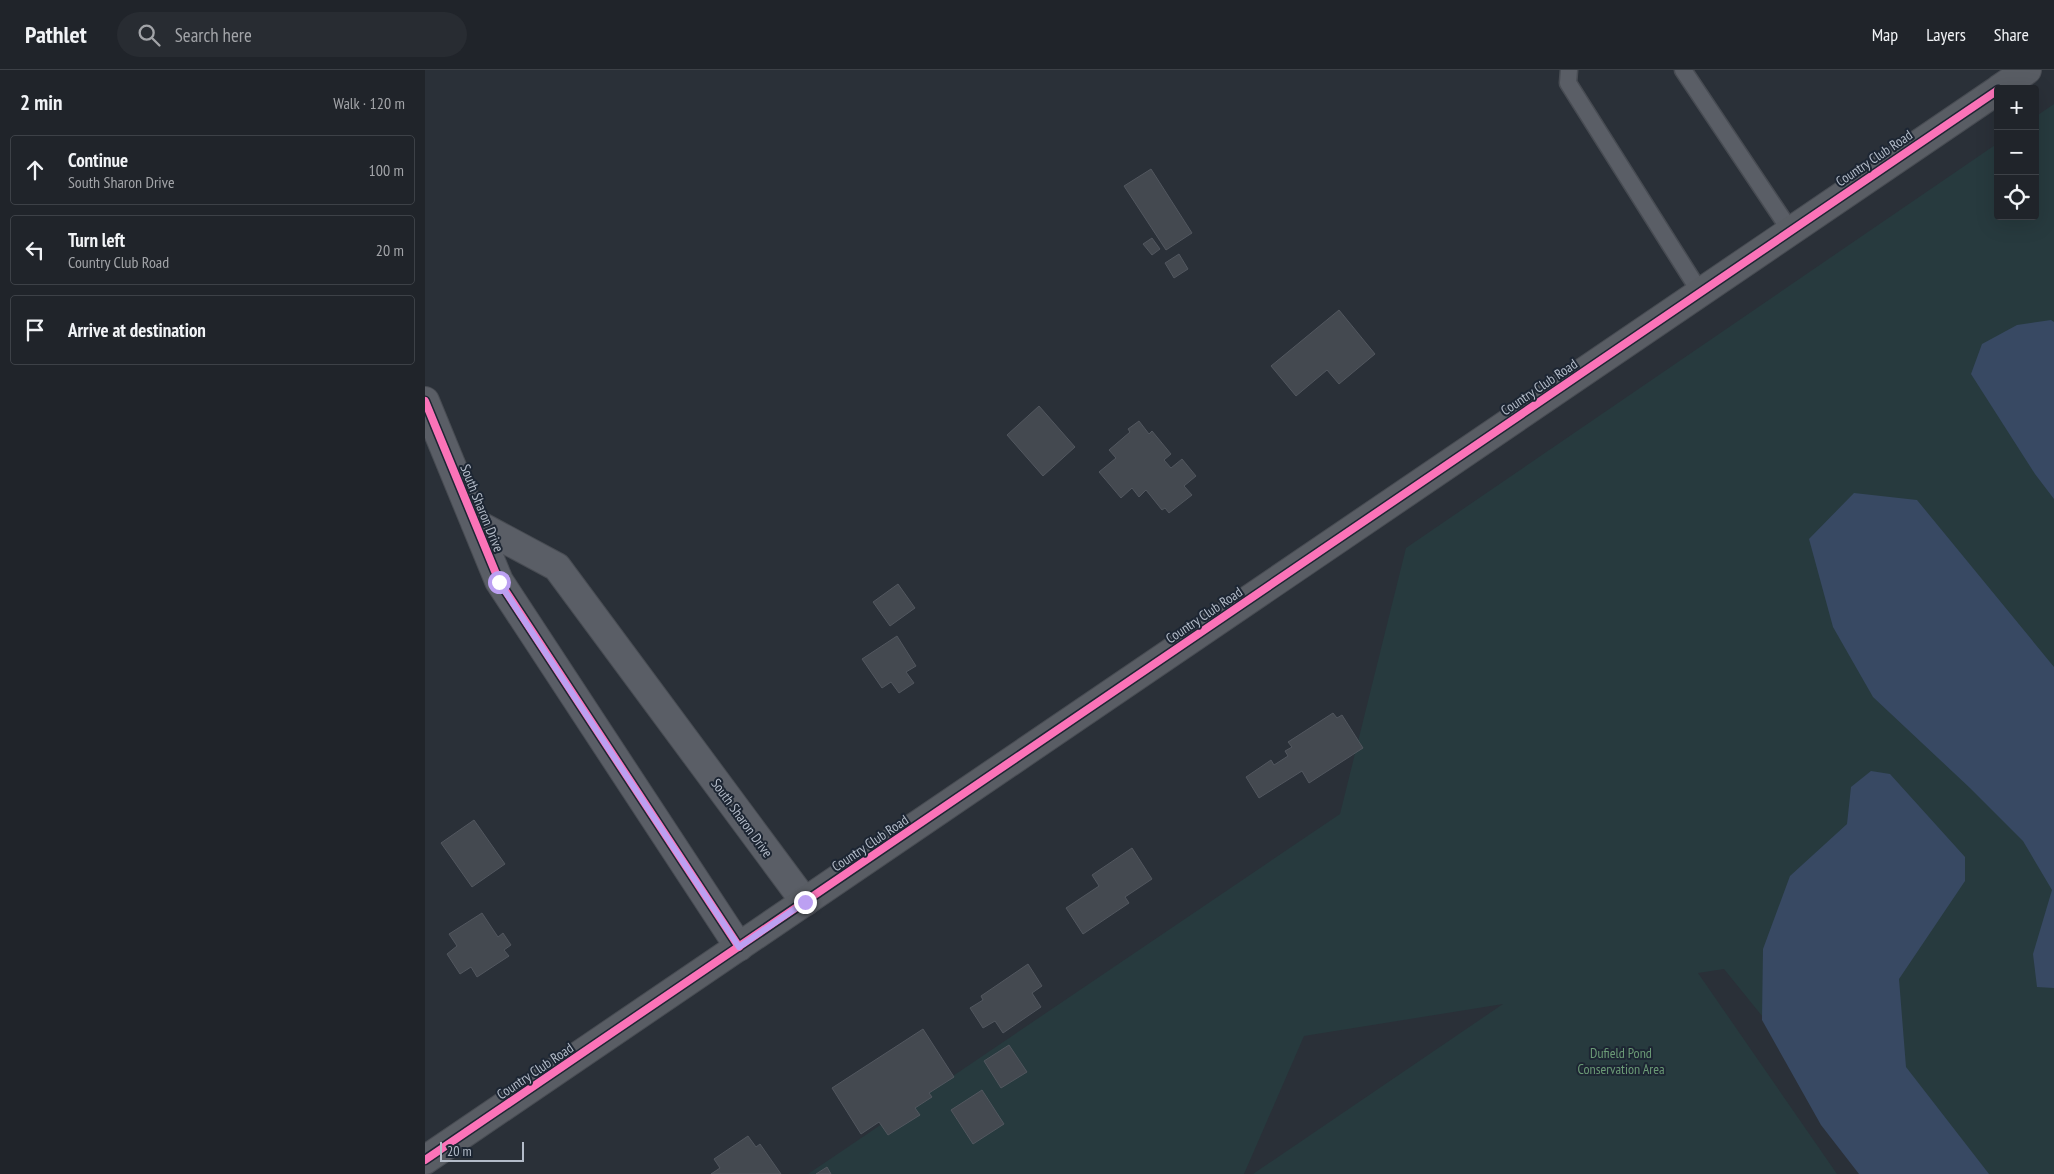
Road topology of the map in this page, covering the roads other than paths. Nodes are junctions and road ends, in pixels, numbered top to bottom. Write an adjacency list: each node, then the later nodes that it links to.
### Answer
1 (1569, 70): 7 (lane)
2 (1683, 70): 6 (lane)
3 (2027, 70): 4 (street, Country Club Road)
4 (2004, 85)
5 (1994, 92): 6 (street, Country Club Road)
6 (1790, 230): 7 (street, Country Club Road)
7 (1700, 292): 10 (street, Country Club Road)
8 (425, 401): 9 (street, South Sharon Drive)
9 (475, 523): 10 (street, South Sharon Drive); 11 (street, South Sharon Drive)
10 (805, 902): 11 (street, Country Club Road)
11 (739, 947): 12 (street, Country Club Road)
12 (425, 1160)

